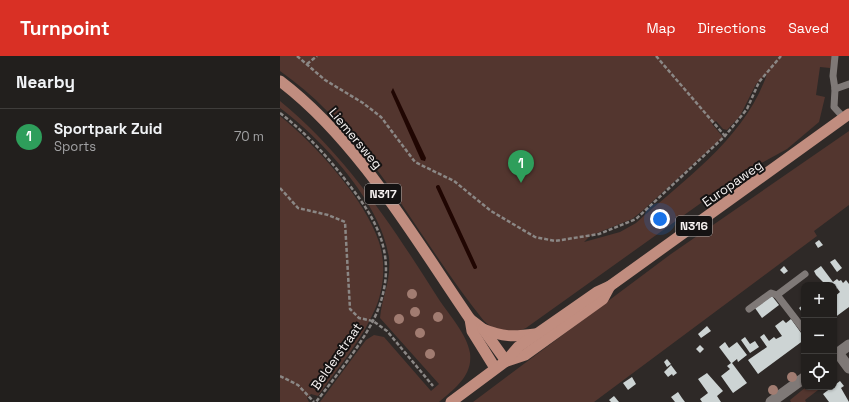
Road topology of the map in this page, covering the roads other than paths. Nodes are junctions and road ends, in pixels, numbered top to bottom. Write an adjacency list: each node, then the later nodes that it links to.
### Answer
1 (835, 56): 4 (lane)
2 (280, 81): 10 (main road, Liemersweg / N317)
3 (849, 84): 4 (lane)
4 (835, 89): 5 (lane)
5 (846, 116): 7 (main road, Europaweg / N316)
6 (806, 274): 8 (lane)
7 (610, 286): 13 (main road, Europaweg / N316); 17 (main road, Europaweg / N316)
8 (777, 295): 9 (lane); 11 (lane)
9 (749, 309)
10 (470, 319): 12 (main road, Liemersweg / N317); 18 (main road, Liemersweg / N317)
11 (801, 326)
12 (483, 329): 13 (main road); 17 (main road, Liemersweg / N317)
13 (539, 333): 17 (main road, Europaweg / N316)
14 (849, 345): 15 (street)
15 (837, 353)
16 (837, 355): 19 (street)
17 (506, 361): 18 (main road, Europaweg / N316)
18 (495, 368): 21 (main road, Europaweg / N316)
19 (849, 368)
20 (801, 380): 22 (street)
21 (451, 402)
22 (771, 402)

